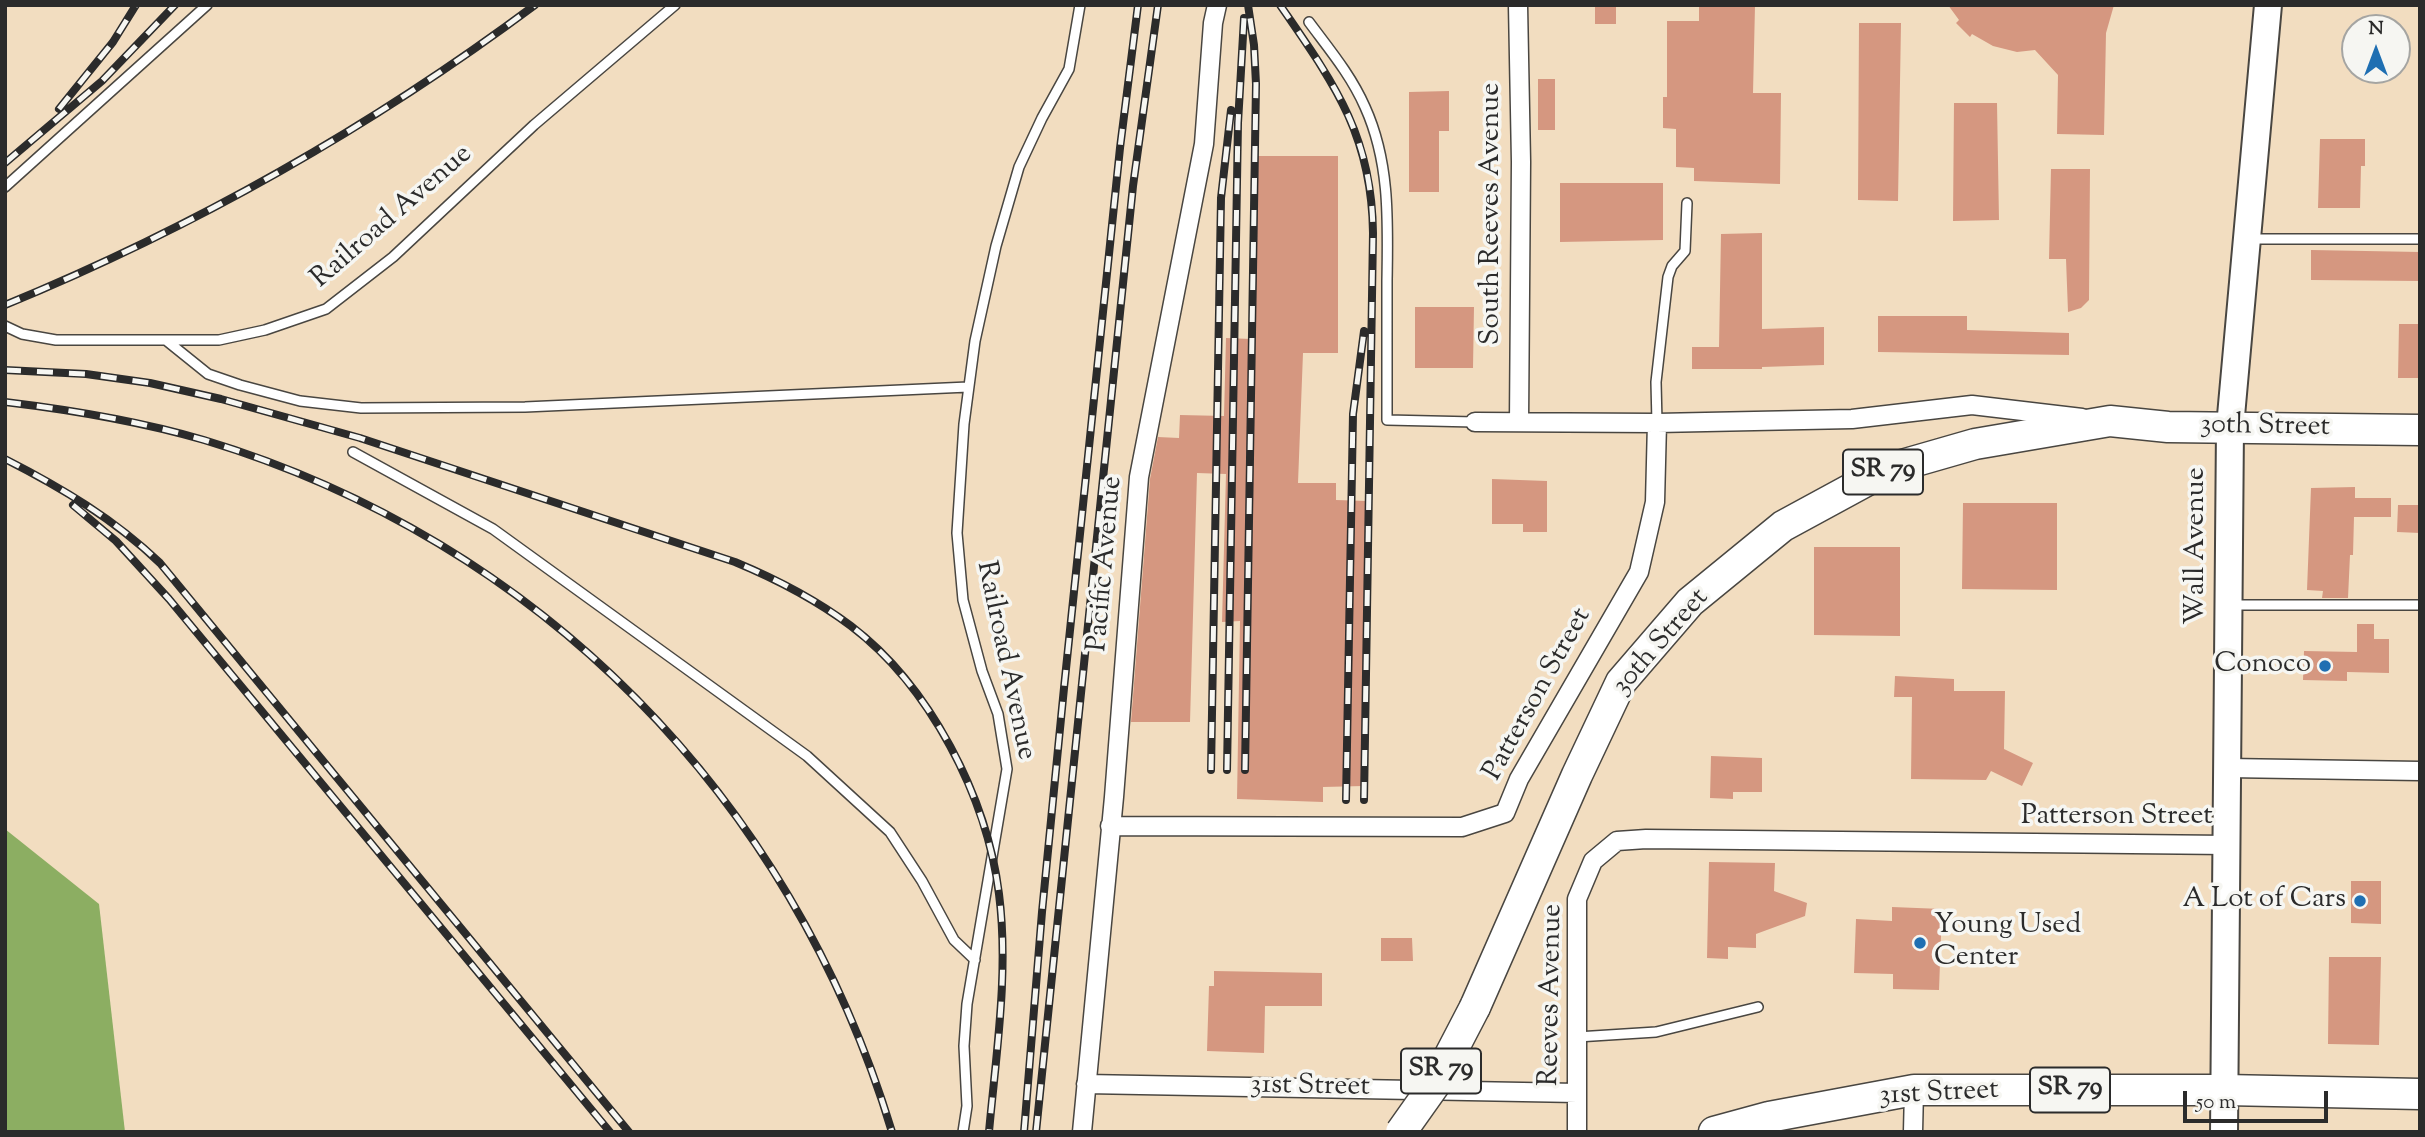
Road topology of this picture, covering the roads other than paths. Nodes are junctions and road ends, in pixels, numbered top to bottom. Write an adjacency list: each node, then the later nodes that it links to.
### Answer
1 (207, 5): 8 (lane)
2 (675, 5): 13 (lane, Railroad Avenue)
3 (1080, 5): 14 (lane, Railroad Avenue)
4 (1217, 5): 26 (street, Pacific Avenue)
5 (1518, 5): 17 (street, South Reeves Avenue)
6 (2268, 5): 10 (main road, Wall Avenue)
7 (1309, 22): 16 (lane)
8 (5, 187)
9 (1687, 202): 18 (lane)
10 (2247, 239): 11 (lane); 19 (main road, Wall Avenue)
11 (2420, 239)
12 (5, 326): 13 (lane, Railroad Avenue)
13 (167, 341): 14 (lane)
14 (968, 387): 29 (lane, Railroad Avenue)
15 (2110, 421): 18 (street, 30th Street); 19 (main road, 30th Street / SR 79); 39 (main road, 30th Street / SR 79, bridge)
16 (1475, 422): 17 (street, 30th Street)
17 (1519, 422): 18 (street, 30th Street)
18 (1657, 423): 26 (street, Patterson Street)
19 (2230, 427): 20 (main road, 30th Street / SR 79); 22 (main road, Wall Avenue)
20 (2420, 430)
21 (353, 452): 29 (lane)
22 (2229, 605): 23 (lane); 24 (main road, Wall Avenue)
23 (2420, 605)
24 (2228, 768): 25 (street, Patterson Street); 27 (main road, Wall Avenue)
25 (2420, 771)
26 (1110, 826): 32 (street, Pacific Avenue)
27 (2228, 845): 28 (street, Patterson Street); 34 (main road, Wall Avenue)
28 (1593, 861): 31 (street, Reeves Avenue)
29 (975, 960): 37 (lane, Railroad Avenue)
30 (1758, 1007): 31 (lane)
31 (1577, 1037): 35 (street, Reeves Avenue)
32 (1086, 1084): 35 (street, 31st Street); 38 (street, Pacific Avenue)
33 (1914, 1090): 34 (main road, 31st Street / SR 79); 41 (main road, 31st Street / SR 79); 42 (street)
34 (2225, 1090): 36 (main road, 31st Street / SR 79); 43 (main road, Wall Avenue)
35 (1577, 1093): 40 (street, Reeves Avenue)
36 (2420, 1094)
37 (963, 1132)
38 (1082, 1132)
39 (1401, 1132)
40 (1577, 1132)
41 (1714, 1132)
42 (1913, 1132)
43 (2224, 1132)

